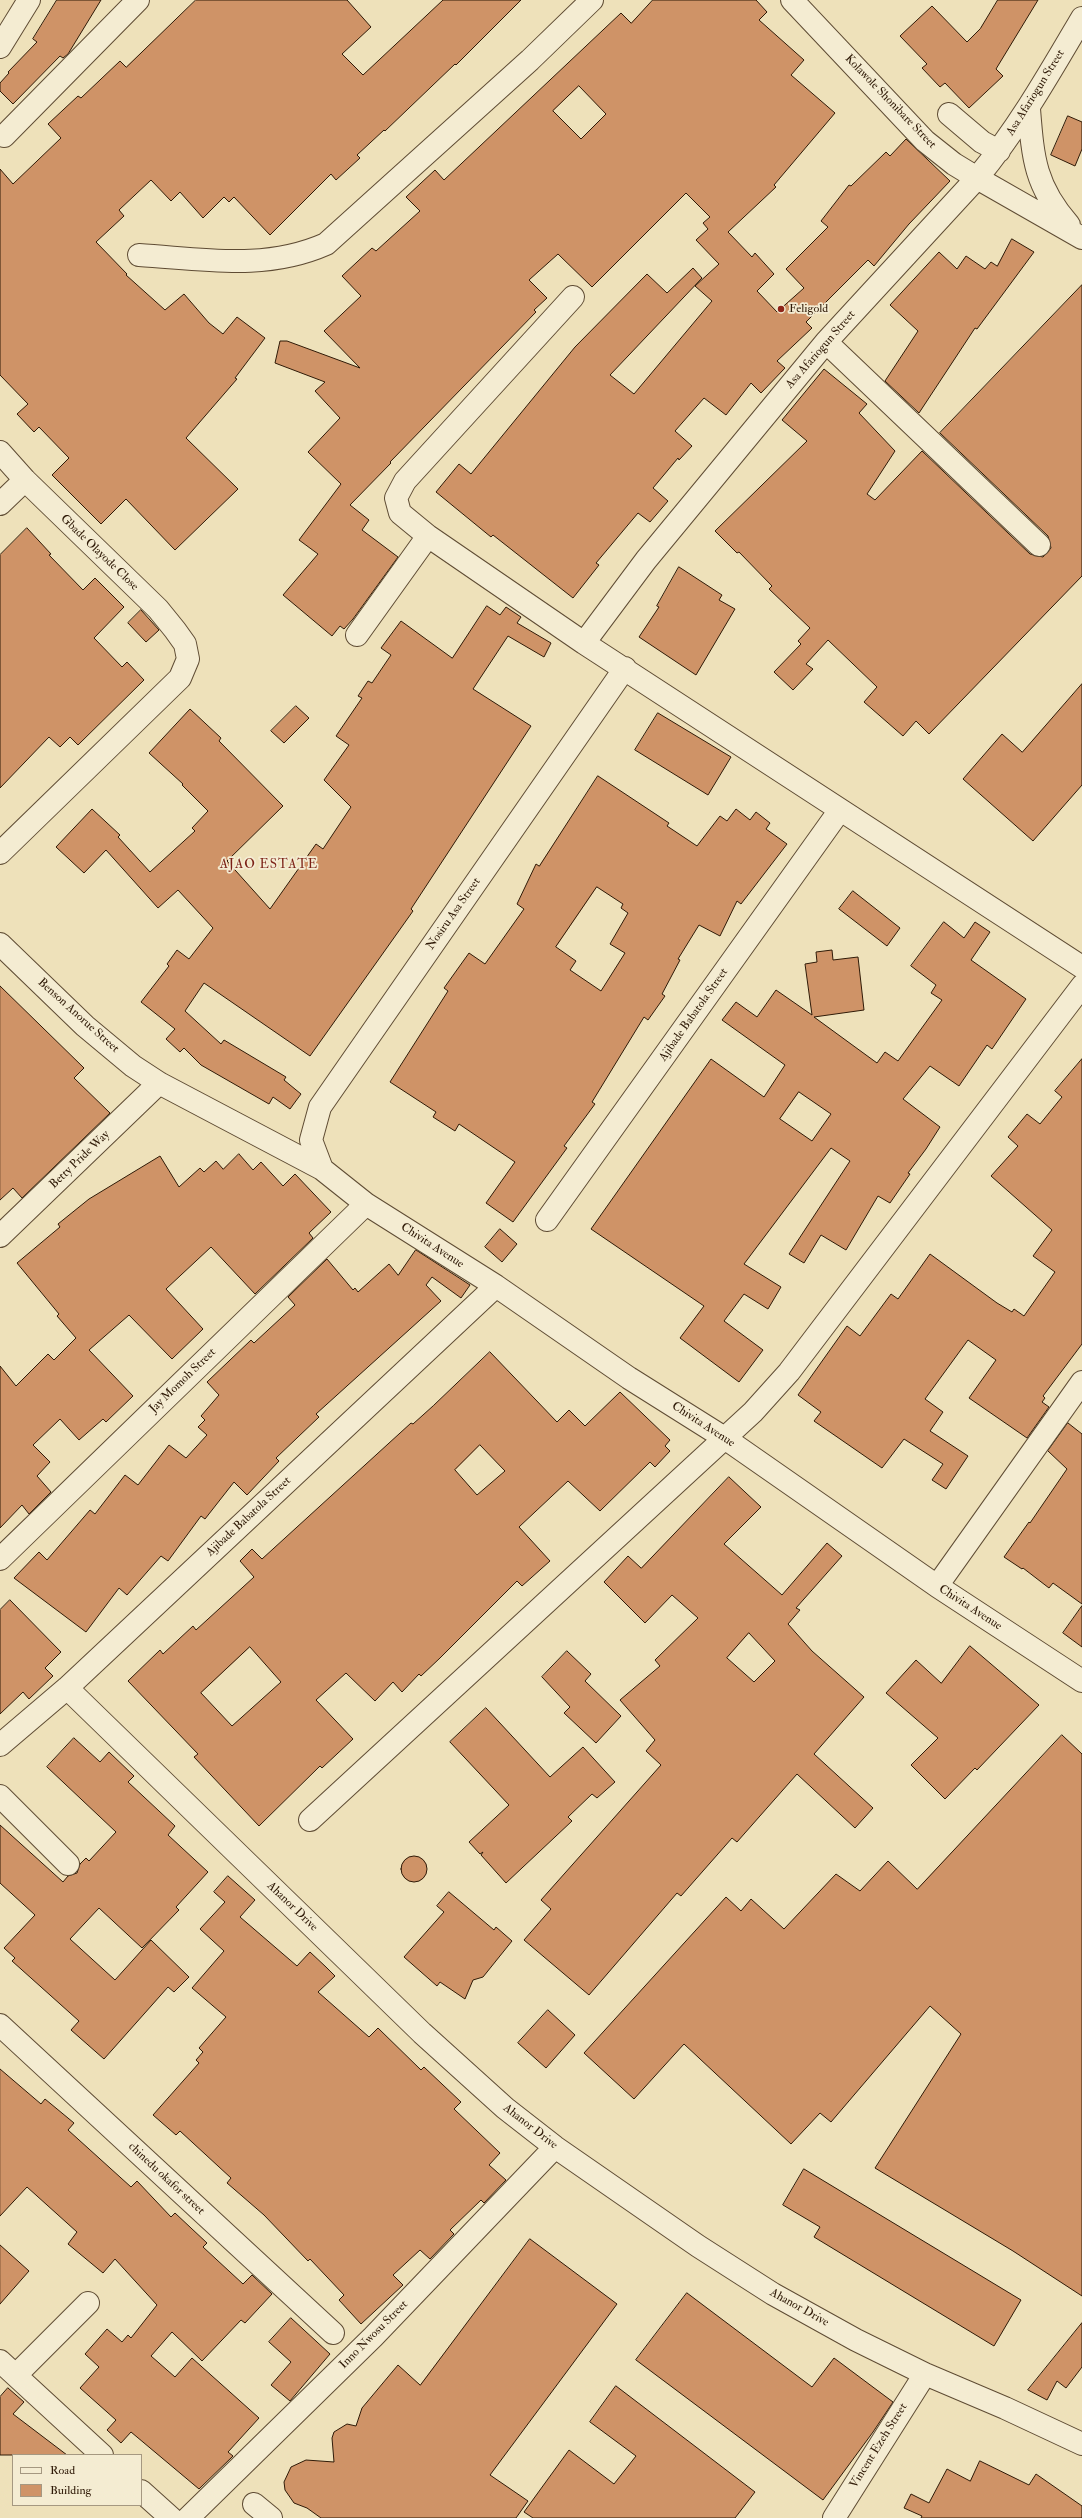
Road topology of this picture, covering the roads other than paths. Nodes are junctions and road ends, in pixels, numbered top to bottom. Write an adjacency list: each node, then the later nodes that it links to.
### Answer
1 (29, 0): 6 (street)
2 (138, 0): 9 (street)
3 (592, 0): 13 (street)
4 (792, 0): 11 (street, Kolawole Shonibare Street)
5 (1082, 18): 7 (street, Asa Afariogun Street)
6 (0, 47)
7 (1029, 109): 10 (street, Asa Afariogun Street); 12 (street)
8 (949, 114): 10 (street)
9 (4, 136)
10 (999, 152): 11 (street, Asa Afariogun Street)
11 (977, 178): 12 (street, Kolawole Shonibare Street); 15 (street, Asa Afariogun Street)
12 (1080, 237)
13 (139, 255)
14 (573, 297): 19 (street)
15 (826, 342): 20 (street); 22 (street, Asa Afariogun Street)
16 (0, 452): 17 (street, Gbade Olayode Close)
17 (25, 480): 18 (street); 25 (street, Gbade Olayode Close)
18 (0, 504)
19 (428, 536): 21 (street); 22 (street)
20 (1039, 545)
21 (357, 635)
22 (584, 643): 23 (street)
23 (625, 668): 24 (street); 30 (street, Nosiru Asa Street)
24 (840, 810): 27 (street); 32 (street, Ajibade Babatola Street)
25 (0, 853)
26 (0, 944): 29 (street, Benson Anorue Street)
27 (1082, 967)
28 (1082, 986): 36 (street)
29 (159, 1083): 30 (street, Benson Anorue Street); 33 (street, Betty Pride Way)
30 (322, 1169): 31 (street, Chivita Avenue)
31 (366, 1204): 34 (street, Chivita Avenue); 37 (street, Jay Momoh Street)
32 (547, 1220)
33 (0, 1236)
34 (496, 1286): 36 (street, Chivita Avenue); 40 (street, Ajibade Babatola Street)
35 (1082, 1382): 38 (street)
36 (726, 1439): 38 (street, Chivita Avenue); 43 (street)
37 (0, 1559)
38 (937, 1586): 39 (street, Chivita Avenue)
39 (1082, 1681)
40 (67, 1688): 41 (street, Ajibade Babatola Street); 46 (street, Ahanor Drive)
41 (0, 1745)
42 (0, 1796): 44 (street)
43 (310, 1820)
44 (68, 1864)
45 (0, 2025): 48 (street, chinedu okafor street)
46 (555, 2147): 50 (street, Ahanor Drive); 56 (street, Inno Nwosu Street)
47 (88, 2303): 49 (street)
48 (333, 2333)
49 (8, 2368): 52 (street)
50 (925, 2374): 51 (street, Ahanor Drive); 58 (street, Vincent Ezeh Street)
51 (1082, 2444)
52 (101, 2454)
53 (142, 2492): 55 (street)
54 (254, 2504): 57 (street)
55 (170, 2518)
56 (188, 2518)
57 (271, 2518)
58 (834, 2518)

